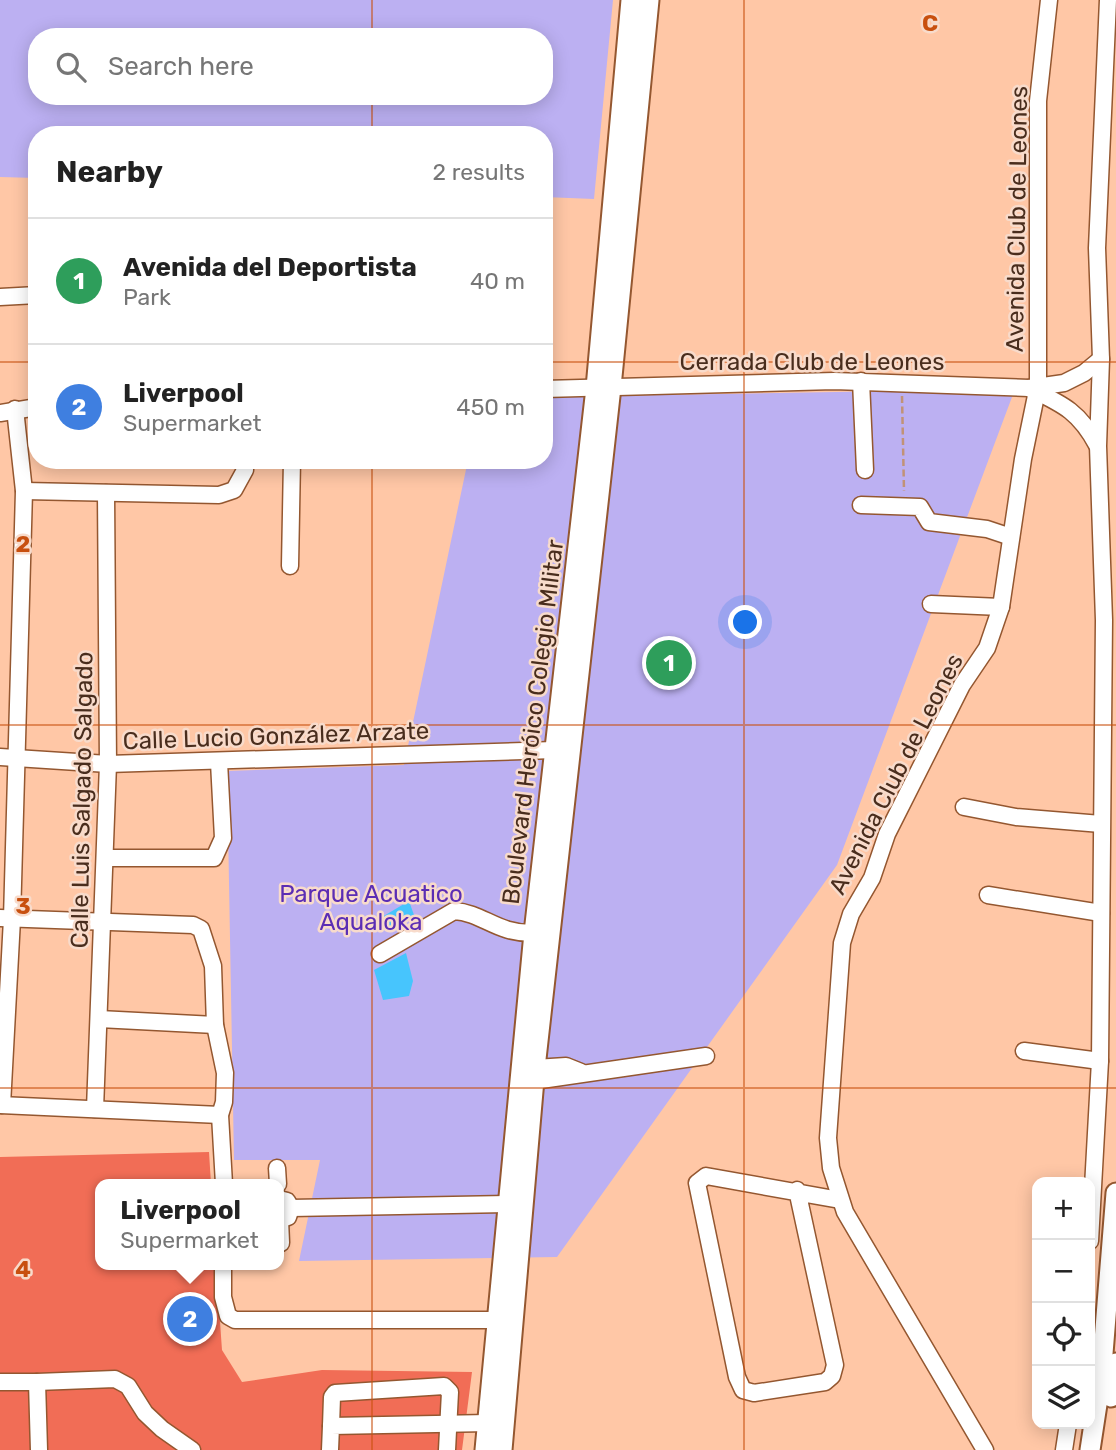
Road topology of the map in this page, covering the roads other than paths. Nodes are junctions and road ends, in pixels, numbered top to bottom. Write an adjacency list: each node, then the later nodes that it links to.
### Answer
1 (631, 0): 9 (main road, Boulevard Heróico Colegio Militar)
2 (649, 0): 9 (main road, Boulevard Heróico Colegio Militar)
3 (1049, 0): 11 (street, Avenida Club de Leones)
4 (1108, 0): 7 (street)
5 (28, 295): 6 (street)
6 (0, 297)
7 (1101, 359): 11 (street, Cerrada Club de Leones); 14 (street)
8 (861, 382): 9 (street, Cerrada Club de Leones); 11 (street, Cerrada Club de Leones); 17 (street)
9 (603, 388): 10 (street, Cerrada Club de Leones); 25 (main road, Boulevard Heróico Colegio Militar); 43 (main road, Boulevard Heróico Colegio Militar)
10 (553, 389)
11 (1035, 389): 14 (street, Cerrada Club de Leones); 21 (street, Avenida Club de Leones)
12 (28, 408): 13 (street)
13 (8, 411): 18 (street)
14 (1098, 446): 30 (street)
15 (242, 469): 19 (street)
16 (292, 469): 22 (street)
17 (865, 470)
18 (24, 491): 19 (street); 26 (street)
19 (106, 493): 28 (street, Calle Luis Salgado Salgado)
20 (861, 505): 21 (street)
21 (1011, 537): 24 (street, Avenida Club de Leones)
22 (290, 566)
23 (931, 604): 24 (street)
24 (1001, 607): 51 (street, Avenida Club de Leones)
25 (554, 750): 27 (street, Calle Lucio González Arzate); 36 (main road, Boulevard Heróico Colegio Militar)
26 (7, 757): 28 (street, Calle Lucio González Arzate); 34 (street)
27 (219, 762): 28 (street, Calle Lucio González Arzate); 31 (street)
28 (108, 764): 31 (street, Calle Luis Salgado Salgado)
29 (964, 807): 30 (street)
30 (1101, 824): 33 (street)
31 (106, 858): 35 (street, Calle Luis Salgado Salgado)
32 (988, 895): 33 (street)
33 (1101, 912): 42 (street)
34 (6, 918): 35 (street); 44 (street)
35 (103, 923): 38 (street, Calle Luis Salgado Salgado); 39 (street)
36 (534, 933): 37 (street); 50 (main road, Boulevard Heróico Colegio Militar)
37 (380, 954)
38 (99, 1019): 39 (street); 45 (street, Calle Luis Salgado Salgado)
39 (215, 1025): 46 (street)
40 (1024, 1051): 42 (street)
41 (706, 1056): 43 (street)
42 (1100, 1061): 53 (street)
43 (534, 1074): 55 (main road, Boulevard Heróico Colegio Militar)
44 (1, 1105): 45 (street)
45 (95, 1108): 46 (street)
46 (220, 1115): 47 (street)
47 (224, 1179)
48 (1116, 1193): 71 (main road)
49 (797, 1195): 49 (street); 51 (street)
50 (507, 1204): 52 (street); 55 (main road, Boulevard Heróico Colegio Militar)
51 (843, 1206): 69 (street, Avenida Club de Leones)
52 (284, 1212)
53 (1090, 1240)
54 (223, 1270): 55 (street)
55 (504, 1320): 60 (main road, Boulevard Heróico Colegio Militar); 68 (main road, Boulevard Heróico Colegio Militar)
56 (1116, 1363): 72 (main road)
57 (0, 1382): 58 (street)
58 (37, 1382): 63 (street); 64 (street)
59 (449, 1423): 60 (street); 61 (street); 61 (street); 66 (street)
60 (488, 1423): 67 (main road, Boulevard Heróico Colegio Militar)
61 (331, 1426): 65 (street)
62 (1067, 1429): 70 (street)
63 (39, 1450)
64 (192, 1450)
65 (330, 1450)
66 (447, 1450)
67 (484, 1450)
68 (502, 1450)
69 (985, 1450)
70 (1064, 1450)
71 (1090, 1450)
72 (1102, 1450)

